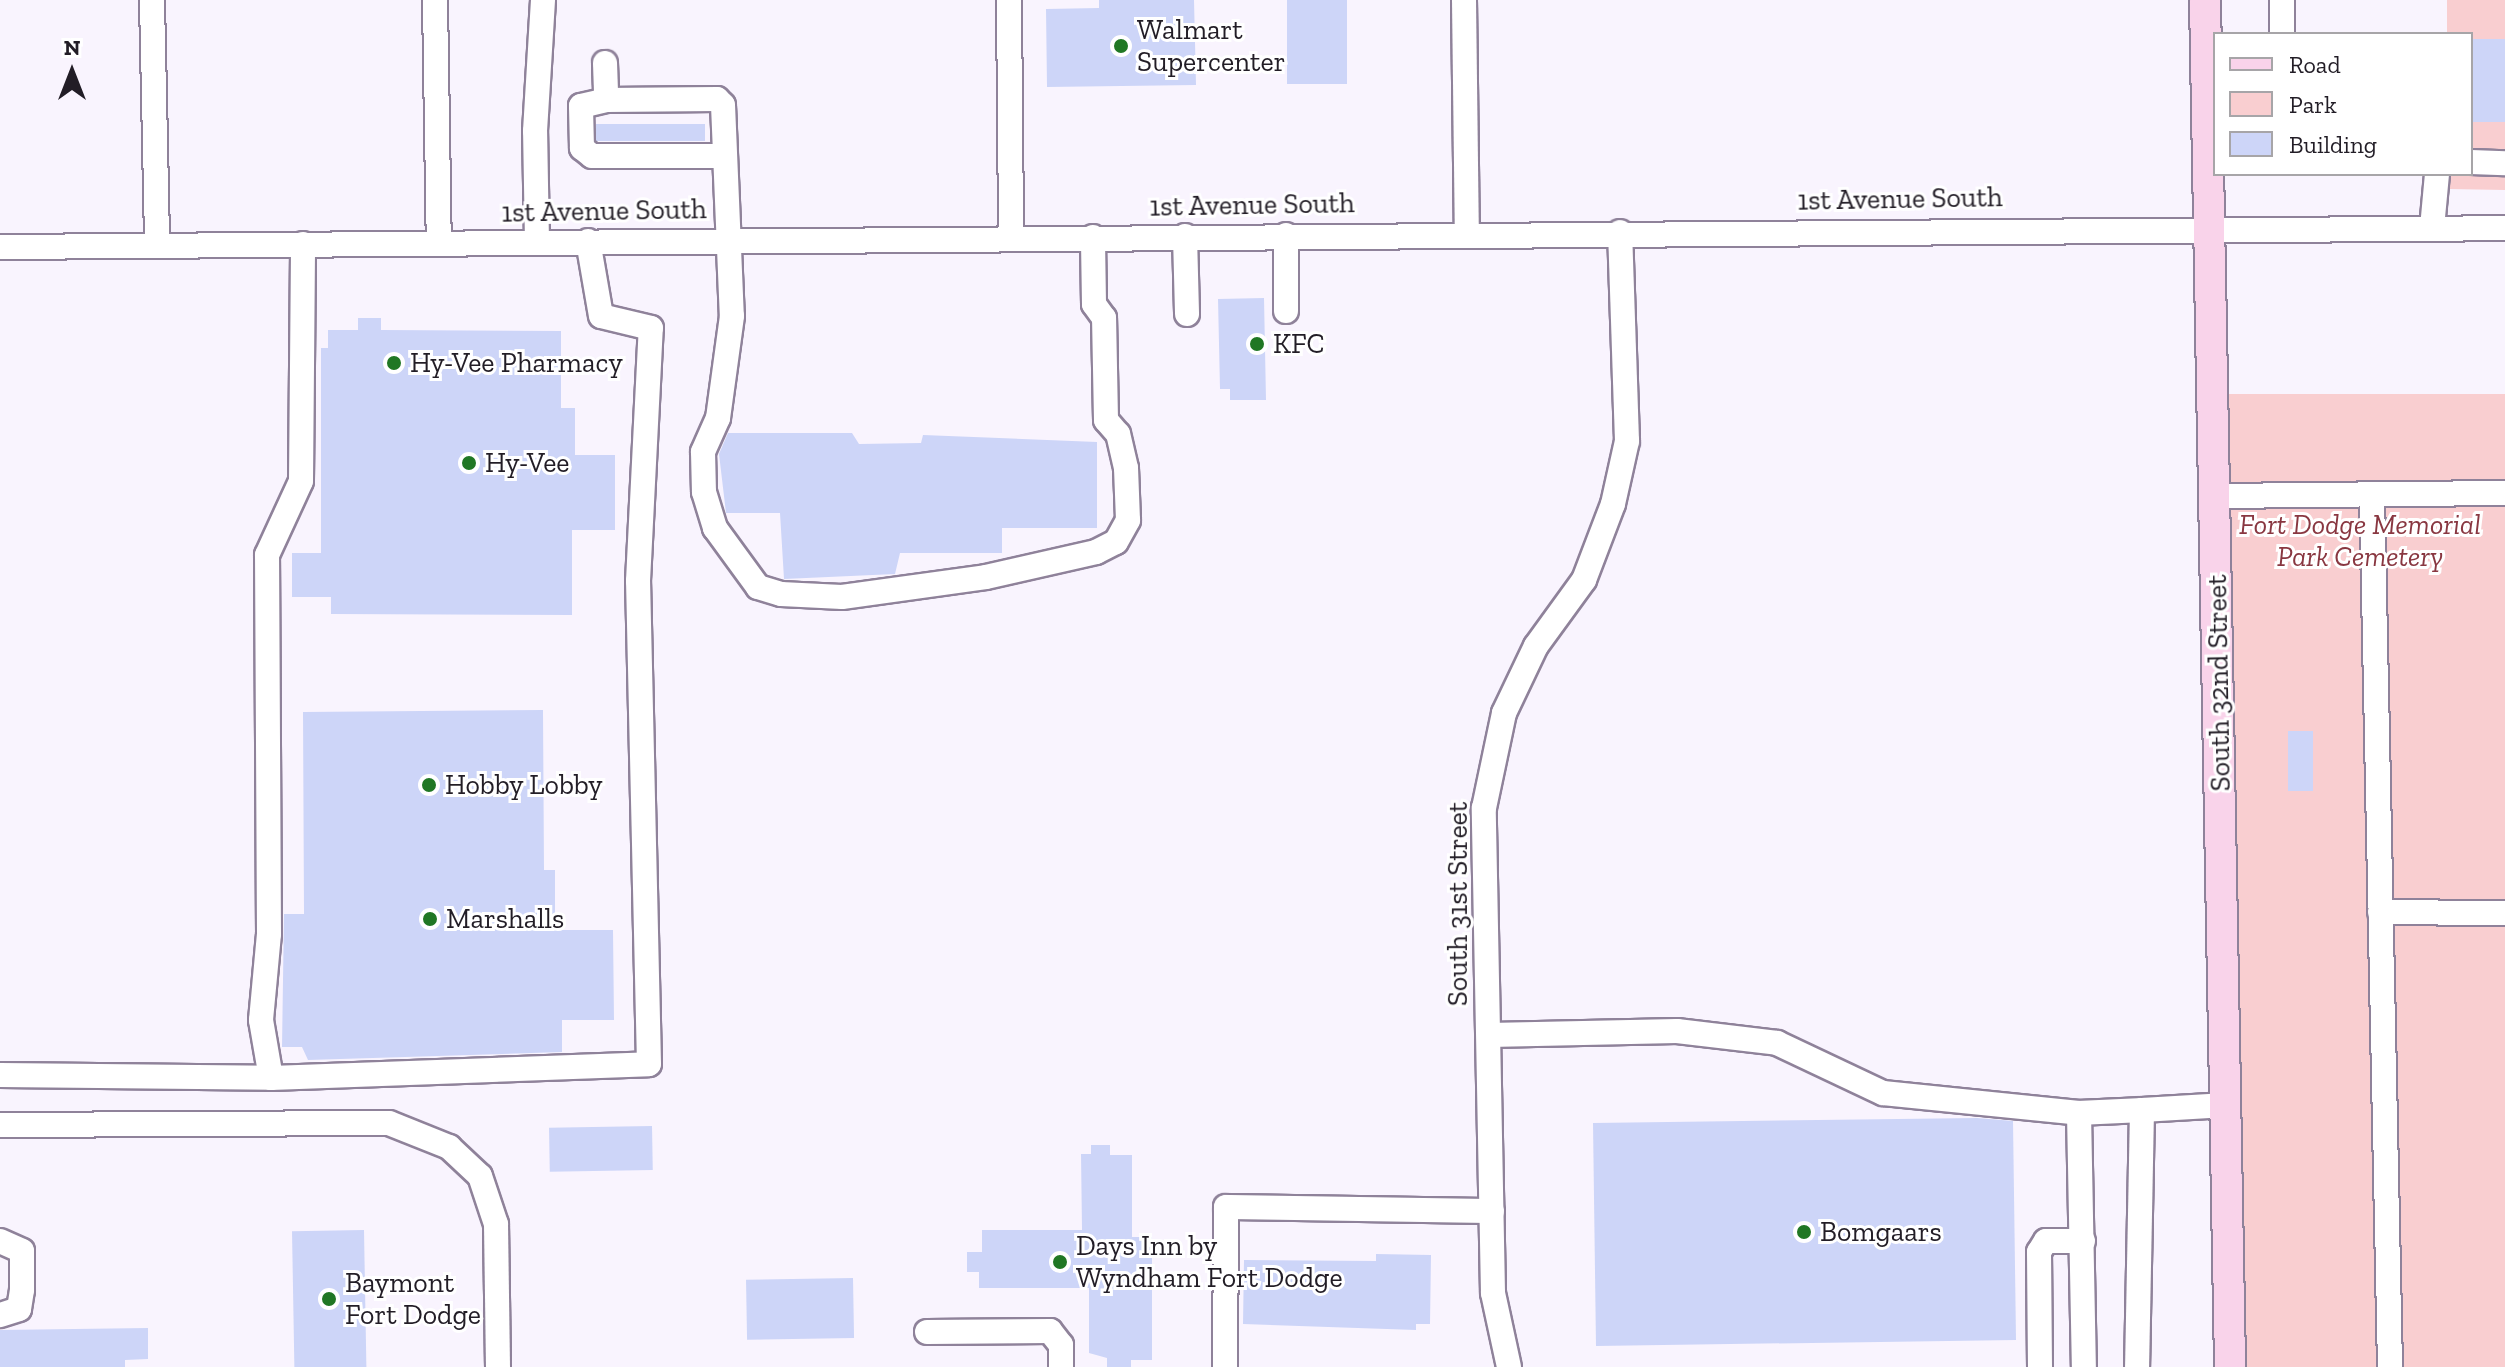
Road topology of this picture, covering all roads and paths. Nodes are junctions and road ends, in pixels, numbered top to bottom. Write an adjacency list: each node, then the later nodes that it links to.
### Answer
1 (152, 0): 31 (street)
2 (435, 0): 29 (street)
3 (543, 0): 12 (street)
4 (1009, 0): 24 (street)
5 (1464, 0): 21 (street)
6 (2205, 0): 17 (main road, South 32nd Street)
7 (2282, 0): 8 (street)
8 (2282, 32)
9 (605, 63): 10 (street)
10 (606, 100): 11 (street); 13 (street)
11 (578, 126): 12 (street); 13 (street)
12 (535, 131): 28 (street)
13 (724, 156): 26 (street)
14 (2473, 162): 15 (street)
15 (2505, 163)
16 (2437, 176): 18 (street)
17 (2210, 226): 18 (street, 1st Avenue South); 20 (street, 1st Avenue South); 37 (main road, South 32nd Street)
18 (2432, 228): 19 (street, 1st Avenue South)
19 (2505, 228)
20 (1620, 232): 21 (street, 1st Avenue South); 40 (street, South 31st Street)
21 (1467, 233): 22 (street, 1st Avenue South)
22 (1286, 235): 23 (street, 1st Avenue South); 33 (street)
23 (1185, 236): 25 (street, 1st Avenue South); 34 (street)
24 (1011, 237): 25 (street, 1st Avenue South); 26 (street, 1st Avenue South)
25 (1093, 237): 26 (street)
26 (725, 240): 27 (street, 1st Avenue South)
27 (588, 241): 28 (street, 1st Avenue South); 42 (street)
28 (537, 242): 29 (street, 1st Avenue South)
29 (439, 243): 30 (street, 1st Avenue South)
30 (303, 244): 31 (street, 1st Avenue South); 42 (street)
31 (157, 245): 32 (street, 1st Avenue South)
32 (0, 247)
33 (1286, 311)
34 (1187, 314)
35 (2505, 493): 36 (street)
36 (2372, 494): 37 (street); 38 (street)
37 (2216, 496): 43 (main road, South 32nd Street)
38 (2380, 912): 39 (street); 60 (street)
39 (2505, 913)
40 (1489, 1035): 45 (street); 47 (street, South 31st Street)
41 (0, 1075): 42 (street)
42 (271, 1078)
43 (2226, 1105): 44 (street); 59 (main road, South 32nd Street)
44 (2142, 1110): 45 (street); 58 (street)
45 (2079, 1113): 49 (street)
46 (0, 1125): 52 (street)
47 (1492, 1211): 54 (street); 55 (street, South 31st Street)
48 (0, 1241): 50 (street)
49 (2083, 1241): 56 (street); 57 (street)
50 (0, 1315)
51 (927, 1332): 53 (street)
52 (498, 1367)
53 (1061, 1367)
54 (1225, 1367)
55 (1509, 1367)
56 (2040, 1367)
57 (2084, 1367)
58 (2137, 1367)
59 (2230, 1367)
60 (2390, 1367)

